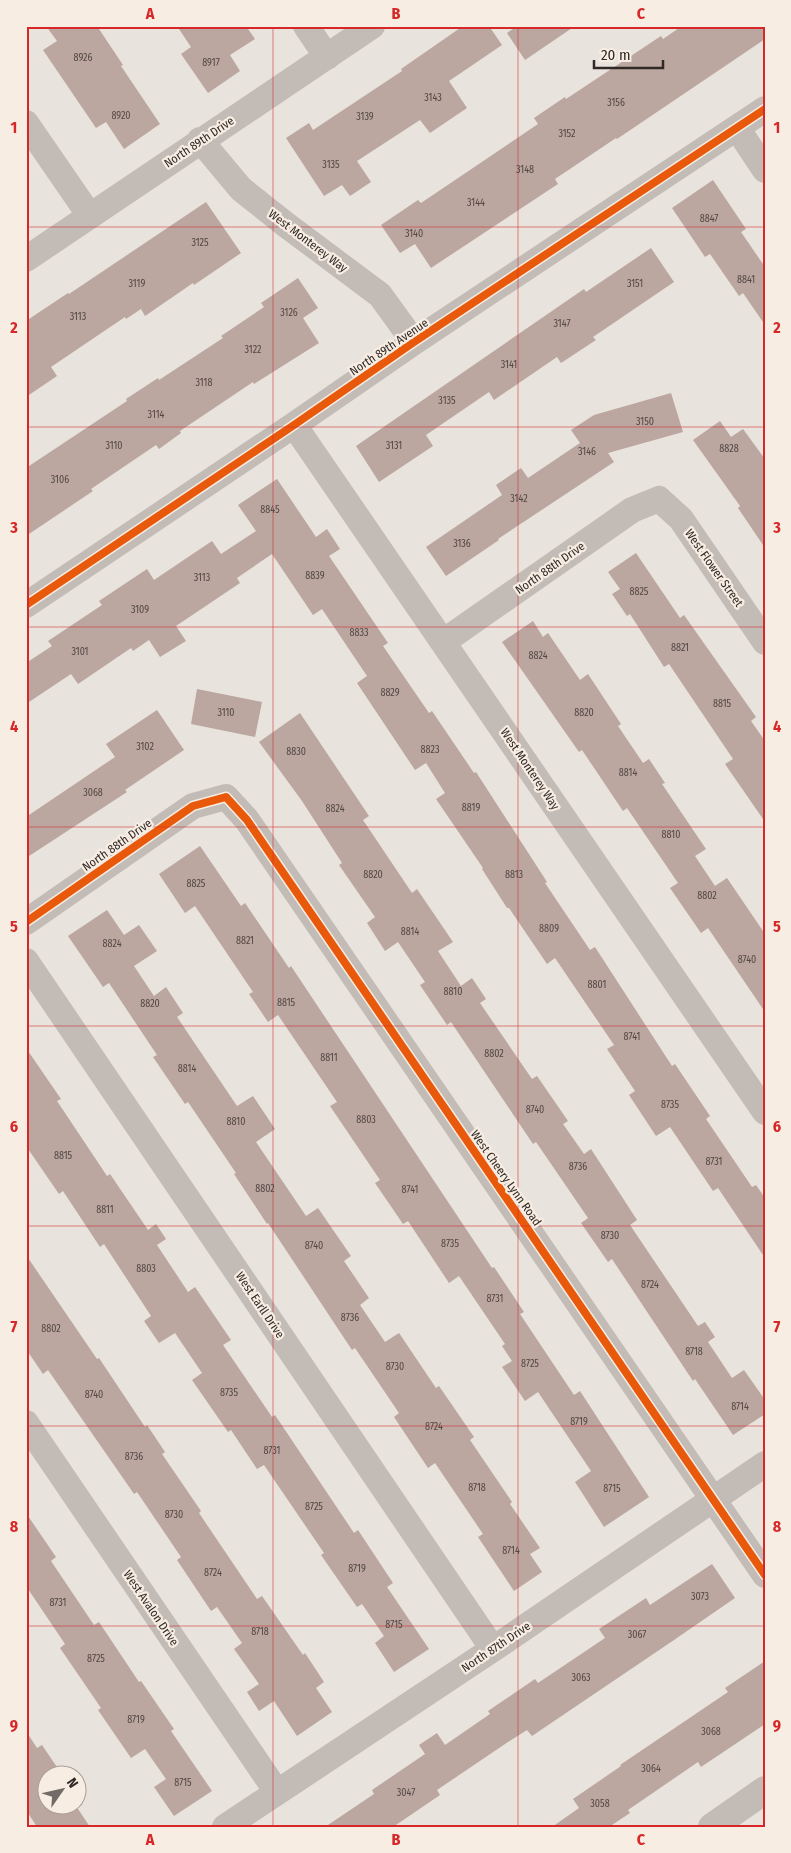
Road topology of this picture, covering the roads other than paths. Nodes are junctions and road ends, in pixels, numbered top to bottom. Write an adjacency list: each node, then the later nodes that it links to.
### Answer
1 (306, 26): 3 (street)
2 (372, 26): 3 (street, North 89th Drive)
3 (326, 57): 7 (street, North 89th Drive)
4 (765, 109): 6 (street, North 89th Avenue)
5 (26, 123): 9 (street)
6 (737, 128): 8 (street); 11 (street, North 89th Avenue)
7 (200, 140): 9 (street, North 89th Drive); 11 (street, West Monterey Way)
8 (765, 170)
9 (90, 216): 10 (street, North 89th Drive)
10 (26, 259)
11 (414, 342): 12 (street, North 89th Avenue)
12 (294, 425): 14 (street, North 89th Avenue); 15 (street, West Monterey Way)
13 (659, 499): 15 (street, North 88th Drive); 16 (street, West Flower Street)
14 (26, 605)
15 (443, 642): 20 (street, West Monterey Way)
16 (765, 642)
17 (226, 797): 18 (street, North 88th Drive); 23 (street, West Cheery Lynn Road)
18 (26, 922)
19 (26, 961): 25 (street, West Earll Drive)
20 (765, 1112)
21 (26, 1423): 27 (street, West Avalon Drive)
22 (765, 1464): 23 (street, North 87th Drive)
23 (713, 1499): 24 (street, West Cheery Lynn Road); 25 (street, North 87th Drive)
24 (765, 1575)
25 (493, 1649): 27 (street, North 87th Drive)
26 (765, 1790): 29 (street)
27 (276, 1792): 28 (street, North 87th Drive)
28 (225, 1827)
29 (712, 1827)

